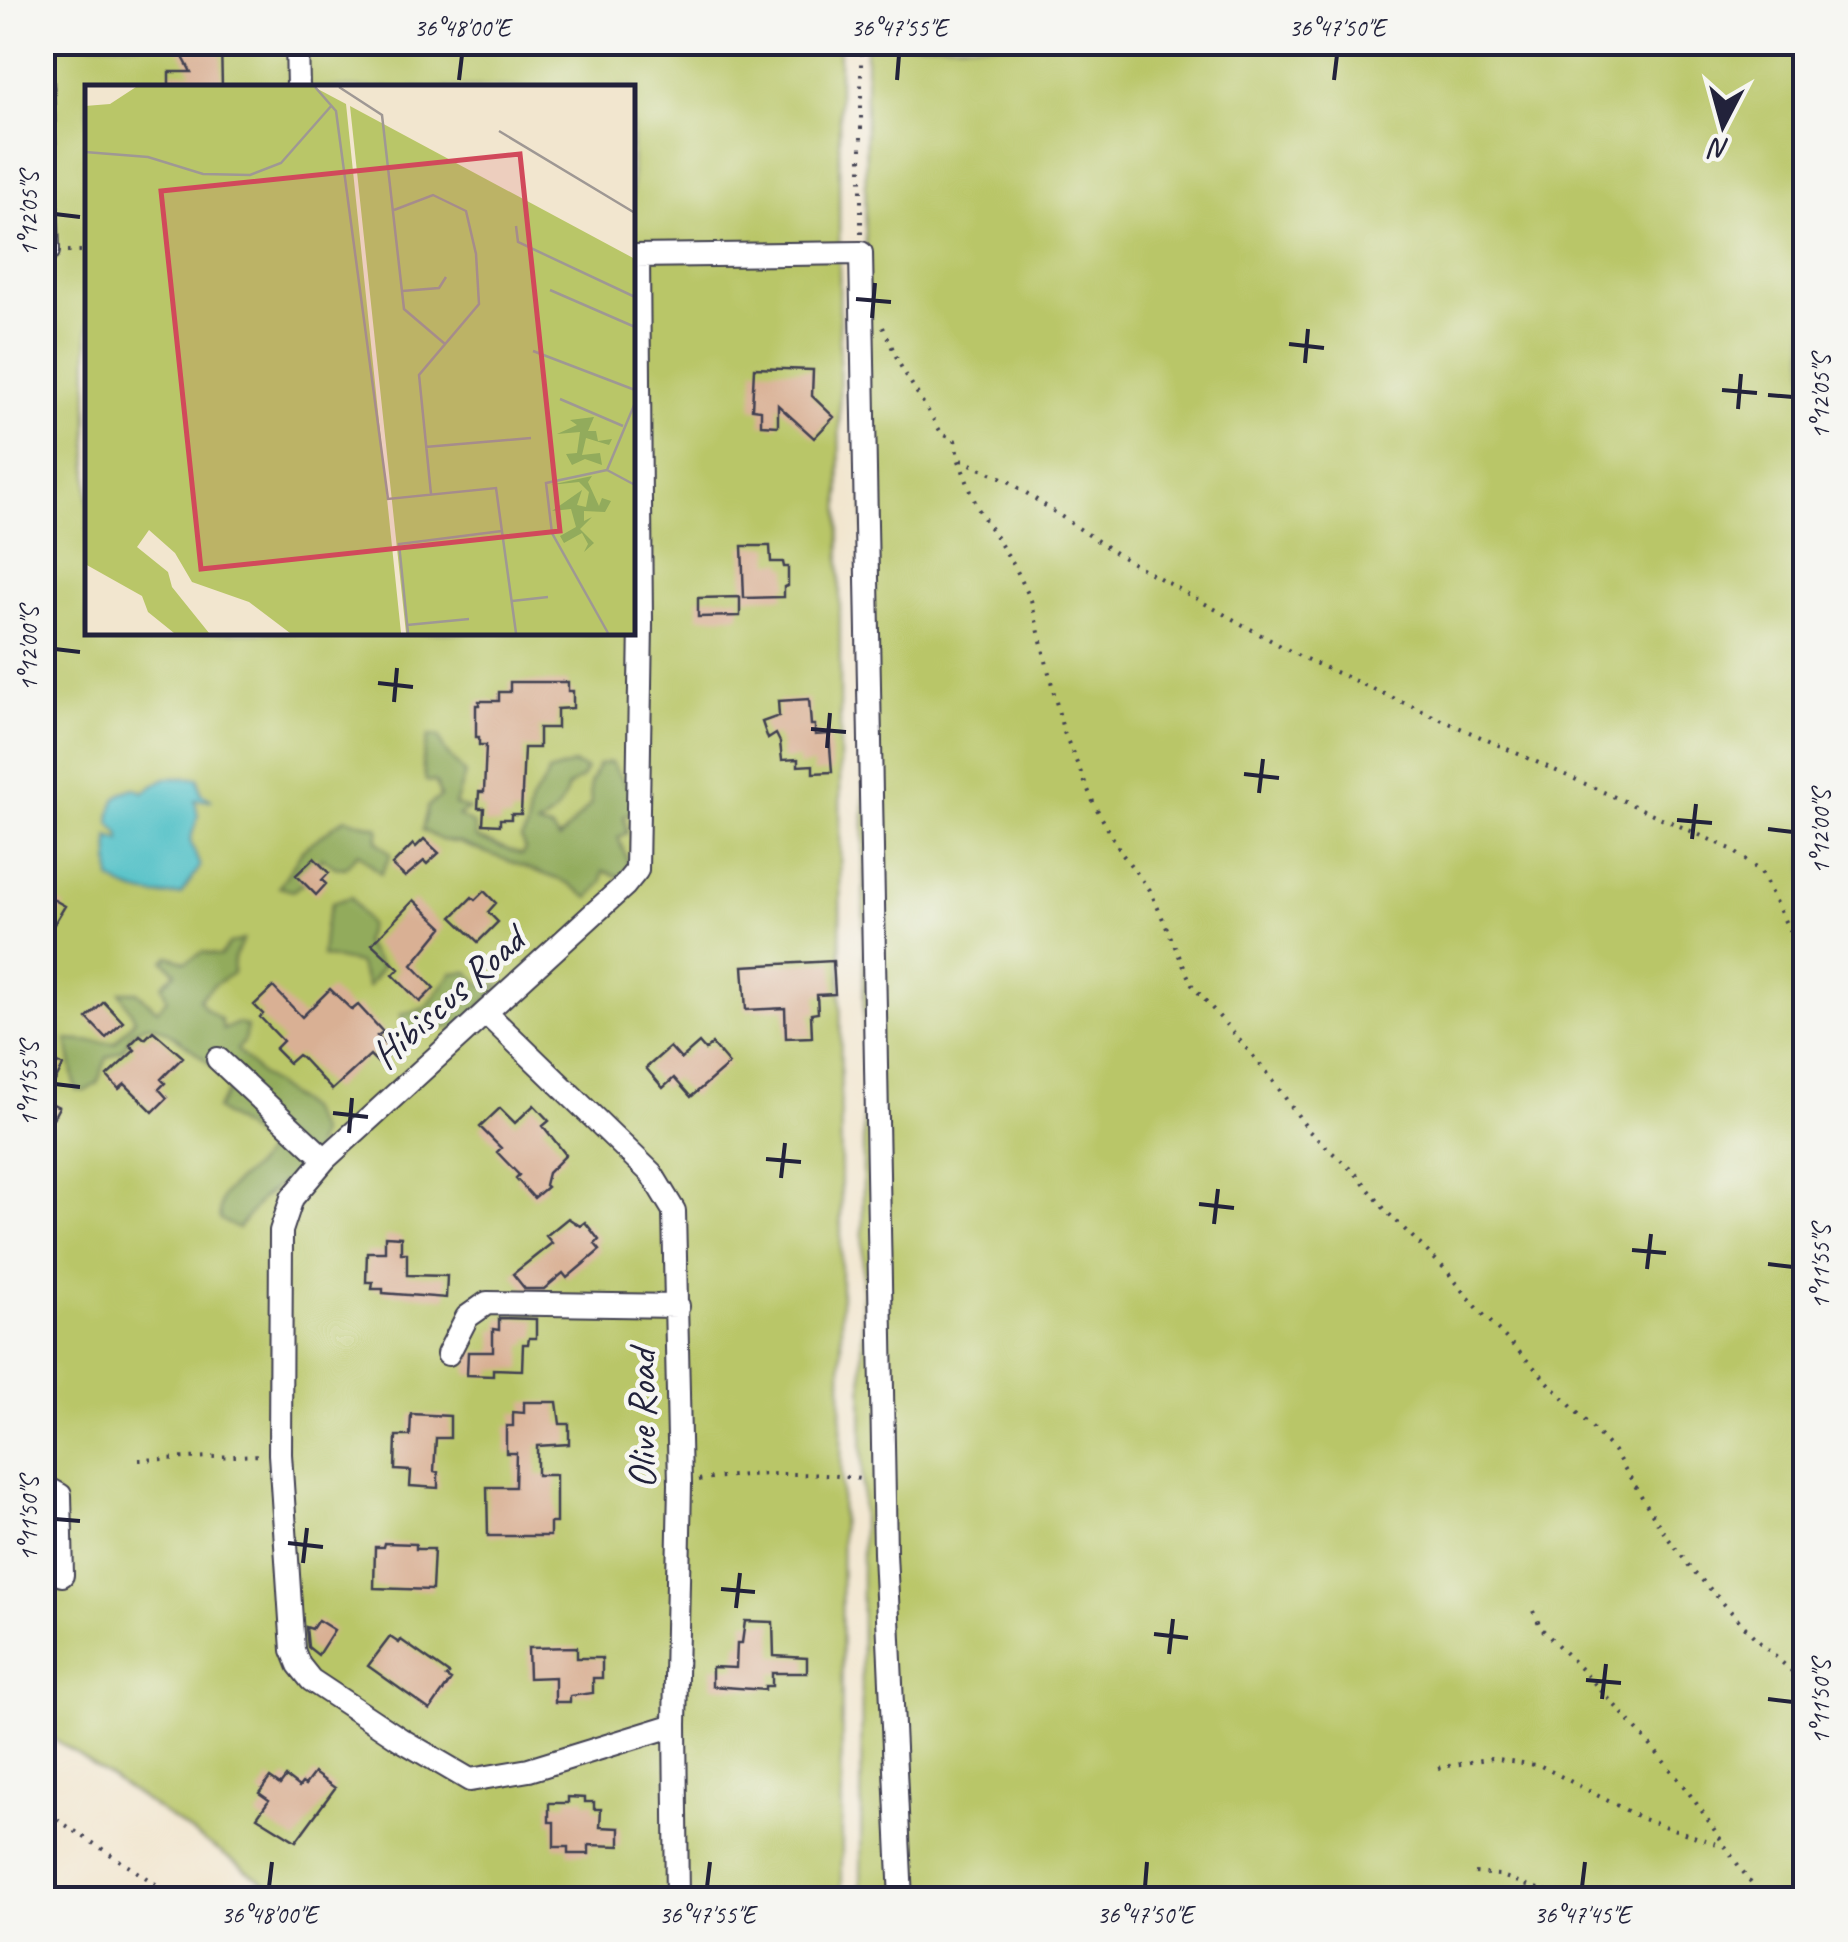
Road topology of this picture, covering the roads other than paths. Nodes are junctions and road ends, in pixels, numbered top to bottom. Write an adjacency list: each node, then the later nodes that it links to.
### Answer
1 (297, 42): 3 (street)
2 (42, 74): 4 (street)
3 (298, 85)
4 (45, 251)
5 (635, 256): 6 (street, Hibiscus Road); 16 (street)
6 (637, 498): 7 (street, Hibiscus Road)
7 (487, 1014): 9 (street, Hibiscus Road); 10 (street, Olive Road)
8 (218, 1059): 9 (street)
9 (325, 1160): 14 (street, Hibiscus Road)
10 (678, 1306): 11 (street); 14 (street, Olive Road)
11 (448, 1354)
12 (42, 1484): 13 (street)
13 (62, 1575)
14 (675, 1725): 15 (street, Olive Road)
15 (678, 1900)
16 (901, 1900)

